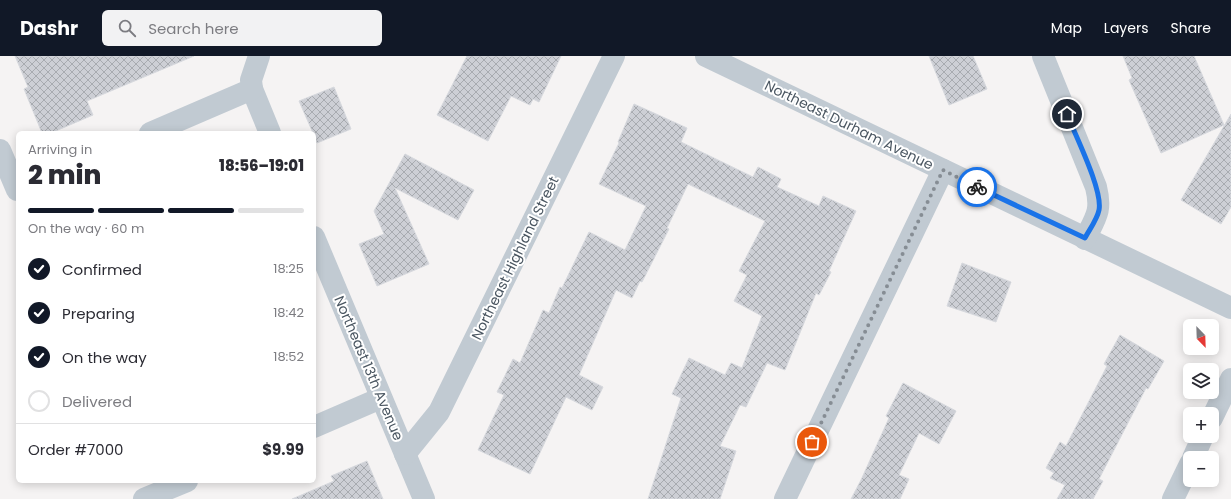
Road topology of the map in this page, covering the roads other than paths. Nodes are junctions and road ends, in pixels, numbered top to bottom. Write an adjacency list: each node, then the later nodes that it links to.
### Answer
1 (259, 56): 5 (street)
2 (614, 56): 18 (street, Northeast Highland Street)
3 (706, 56): 9 (street, Northeast Durham Avenue)
4 (1043, 56): 11 (street)
5 (252, 89): 6 (street); 7 (street)
6 (155, 131)
7 (269, 131)
8 (0, 150): 10 (street)
9 (943, 170): 11 (street, Northeast Durham Avenue); 23 (street)
10 (12, 192)
11 (1085, 238): 13 (street, Northeast Durham Avenue)
12 (316, 242): 15 (street, Northeast 13th Avenue)
13 (1231, 308)
14 (1231, 379): 16 (street)
15 (381, 398): 17 (street); 18 (street, Northeast 13th Avenue)
16 (1217, 407)
17 (316, 426)
18 (405, 454): 22 (street, Northeast 13th Avenue)
19 (1183, 478): 24 (street)
20 (181, 483): 21 (street)
21 (144, 499)
22 (424, 499)
23 (785, 499)
24 (1173, 499)

